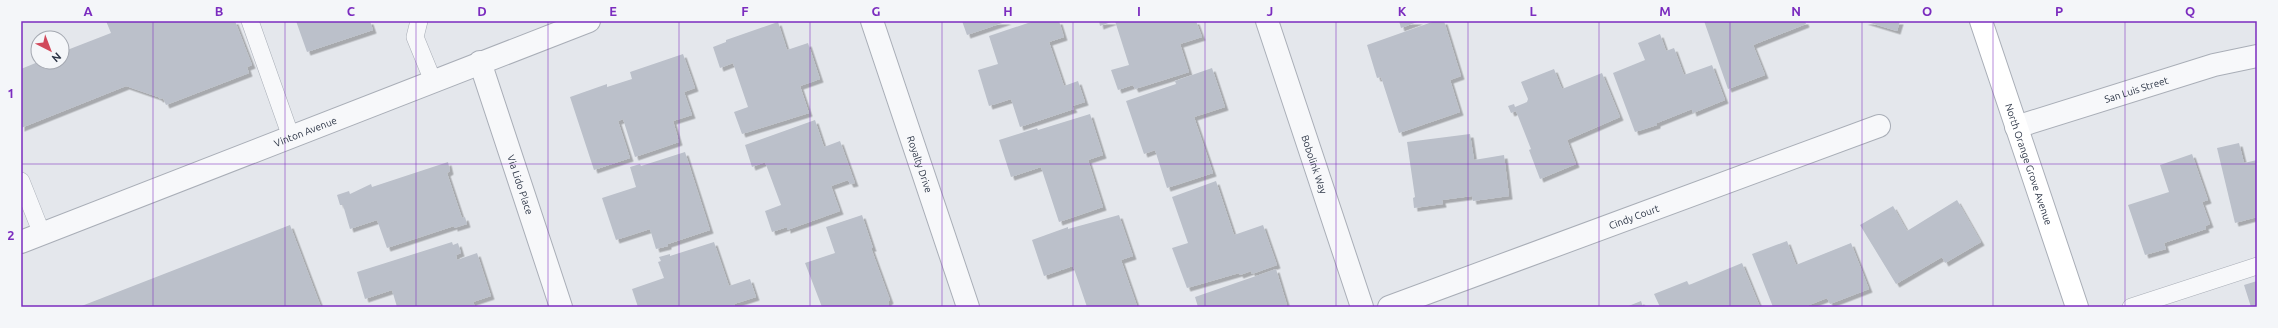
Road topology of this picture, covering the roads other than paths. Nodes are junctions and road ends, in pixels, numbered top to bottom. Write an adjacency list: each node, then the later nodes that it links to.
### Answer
1 (250, 21): 12 (lane)
2 (419, 21): 9 (lane)
3 (589, 21): 8 (street, Vinton Avenue)
4 (872, 21): 18 (street, Royalty Drive)
5 (1267, 21): 19 (street, Bobolink Way)
6 (1982, 21): 11 (main road, North Orange Grove Avenue)
7 (2257, 56): 11 (street, San Luis Street)
8 (480, 62): 9 (street, Vinton Avenue); 17 (street, Via Lido Place)
9 (433, 81): 12 (street, Vinton Avenue)
10 (1879, 126): 20 (street, Cindy Court)
11 (2016, 127): 21 (main road, North Orange Grove Avenue)
12 (291, 137): 14 (street, Vinton Avenue)
13 (21, 181): 14 (lane)
14 (42, 234): 15 (street, Vinton Avenue)
15 (21, 242)
16 (2257, 266): 22 (lane)
17 (560, 307)
18 (968, 307)
19 (1362, 307)
20 (1389, 307)
21 (2078, 307)
22 (2131, 307)

